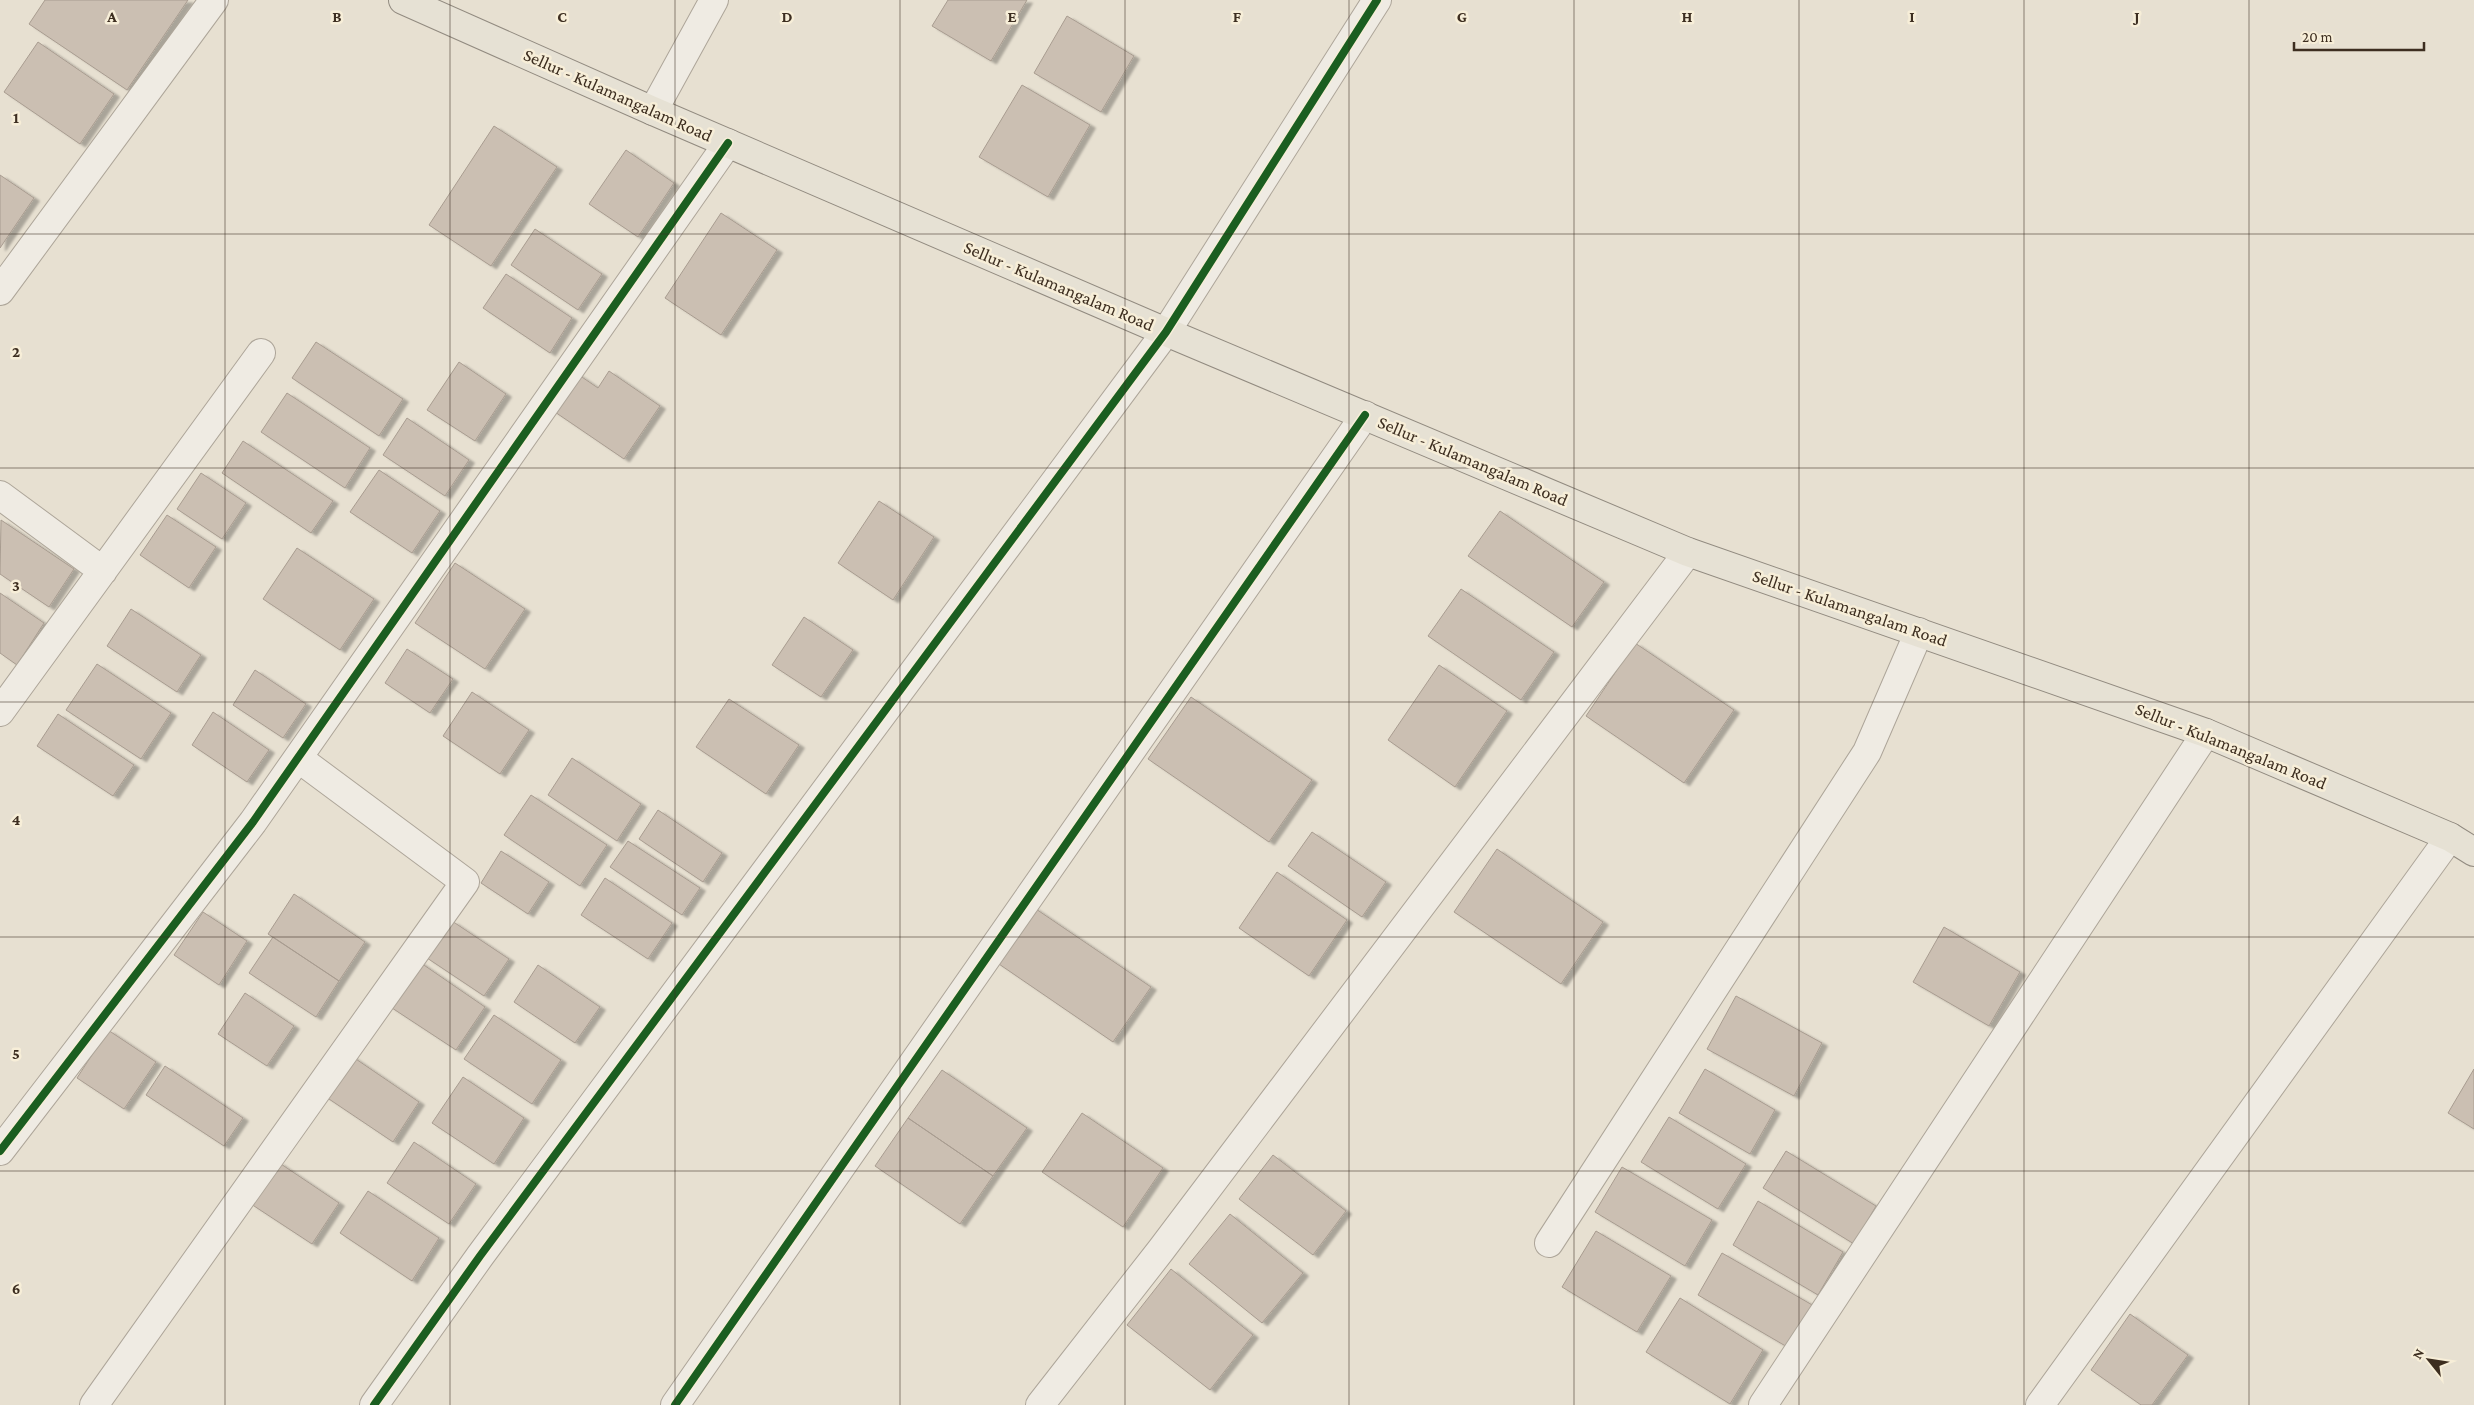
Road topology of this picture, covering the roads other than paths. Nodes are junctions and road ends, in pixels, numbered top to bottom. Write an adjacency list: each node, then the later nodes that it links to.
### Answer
1 (214, 0): 7 (street)
2 (402, 0): 5 (main road, Sellur - Kulamangalam Road)
3 (714, 0): 5 (street)
4 (1377, 0): 8 (street)
5 (653, 111): 6 (main road, Sellur - Kulamangalam Road)
6 (728, 143): 8 (main road, Sellur - Kulamangalam Road); 17 (street)
7 (0, 291)
8 (1166, 332): 10 (main road, Sellur - Kulamangalam Road); 24 (street)
9 (261, 353): 13 (street)
10 (1365, 415): 12 (main road, Sellur - Kulamangalam Road); 25 (street)
11 (0, 495): 13 (street)
12 (1688, 552): 14 (main road, Sellur - Kulamangalam Road); 26 (street)
13 (103, 570): 15 (street)
14 (1919, 632): 16 (main road, Sellur - Kulamangalam Road); 22 (street)
15 (0, 712)
16 (2206, 732): 18 (main road, Sellur - Kulamangalam Road); 27 (street)
17 (298, 758): 20 (street); 23 (street)
18 (2450, 837): 19 (main road, Sellur - Kulamangalam Road); 28 (street)
19 (2474, 852)
20 (9, 1123): 21 (street)
21 (0, 1152)
22 (1549, 1243)
23 (94, 1405)
24 (374, 1405)
25 (674, 1405)
26 (1040, 1405)
27 (1763, 1405)
28 (2040, 1405)

